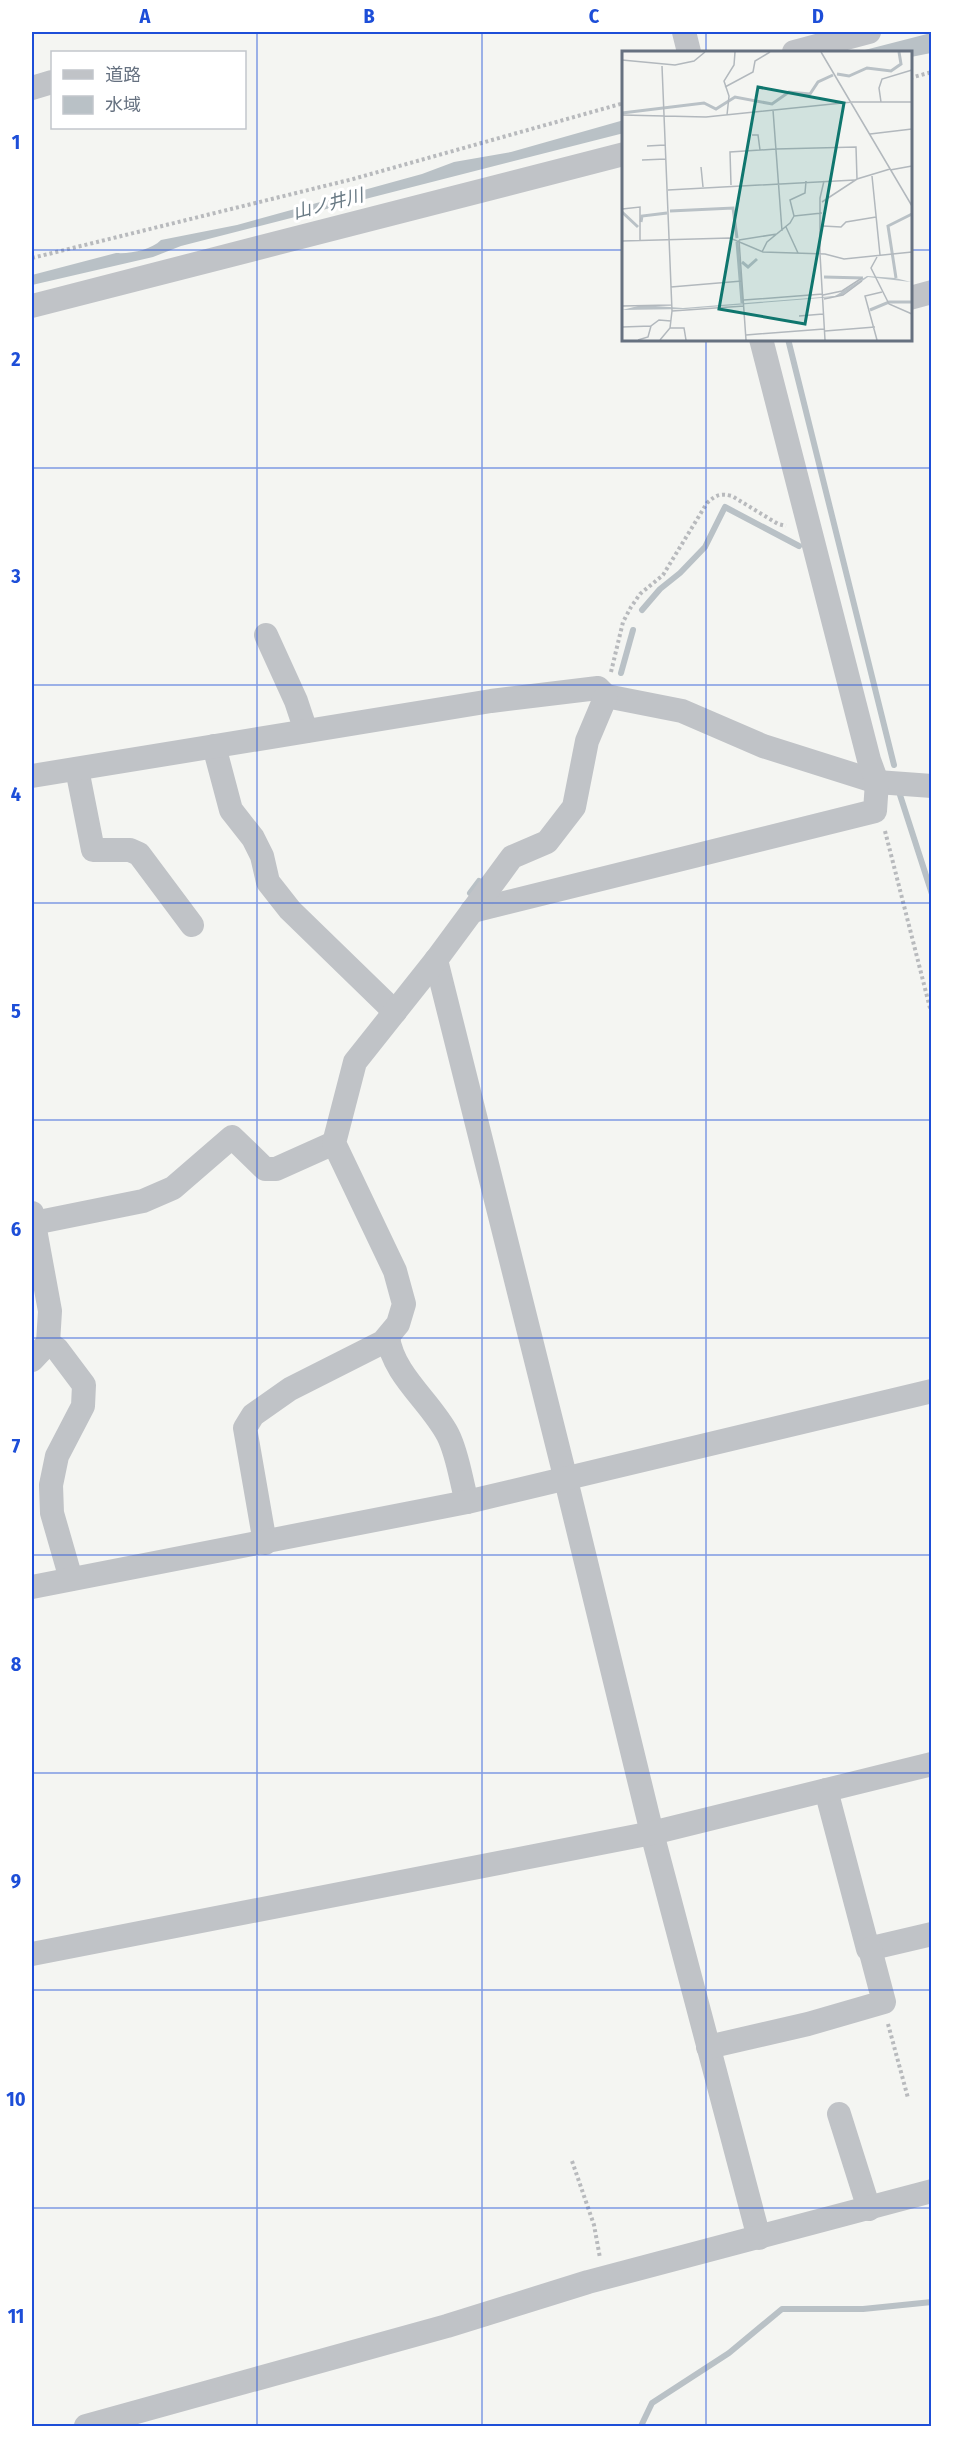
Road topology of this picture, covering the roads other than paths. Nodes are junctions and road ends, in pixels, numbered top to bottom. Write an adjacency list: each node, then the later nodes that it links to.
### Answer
1 (684, 32): 3 (street)
2 (869, 32): 4 (street)
3 (689, 51)
4 (798, 51)
5 (51, 82): 6 (street)
6 (32, 88)
7 (622, 155): 10 (street)
8 (932, 292): 9 (street)
9 (912, 297)
10 (32, 306)
11 (761, 340): 18 (street)
12 (266, 635): 14 (street)
13 (606, 696): 14 (street); 18 (street); 20 (street)
14 (306, 731): 15 (street)
15 (214, 746): 16 (street); 23 (street)
16 (77, 769): 17 (street); 21 (street)
17 (32, 776)
18 (877, 782): 19 (street); 20 (street)
19 (932, 786)
20 (472, 911): 22 (street)
21 (192, 925)
22 (435, 960): 23 (street); 29 (street)
23 (395, 1012): 24 (street)
24 (334, 1143): 25 (street); 26 (street)
25 (33, 1218): 27 (street)
26 (388, 1337): 30 (street); 31 (street)
27 (40, 1352): 32 (street)
28 (932, 1391): 29 (street)
29 (566, 1480): 30 (street); 36 (street)
30 (467, 1502): 31 (street)
31 (265, 1543): 32 (street)
32 (71, 1579): 33 (street)
33 (32, 1587)
34 (932, 1764): 35 (street)
35 (826, 1790): 36 (street); 38 (street)
36 (652, 1833): 39 (street); 40 (street)
37 (932, 1934): 38 (street)
38 (870, 1949): 40 (street)
39 (32, 1954)
40 (708, 2047): 44 (street)
41 (839, 2114): 43 (street)
42 (932, 2192): 43 (street)
43 (869, 2209): 44 (street)
44 (759, 2238): 45 (street)
45 (86, 2427)

